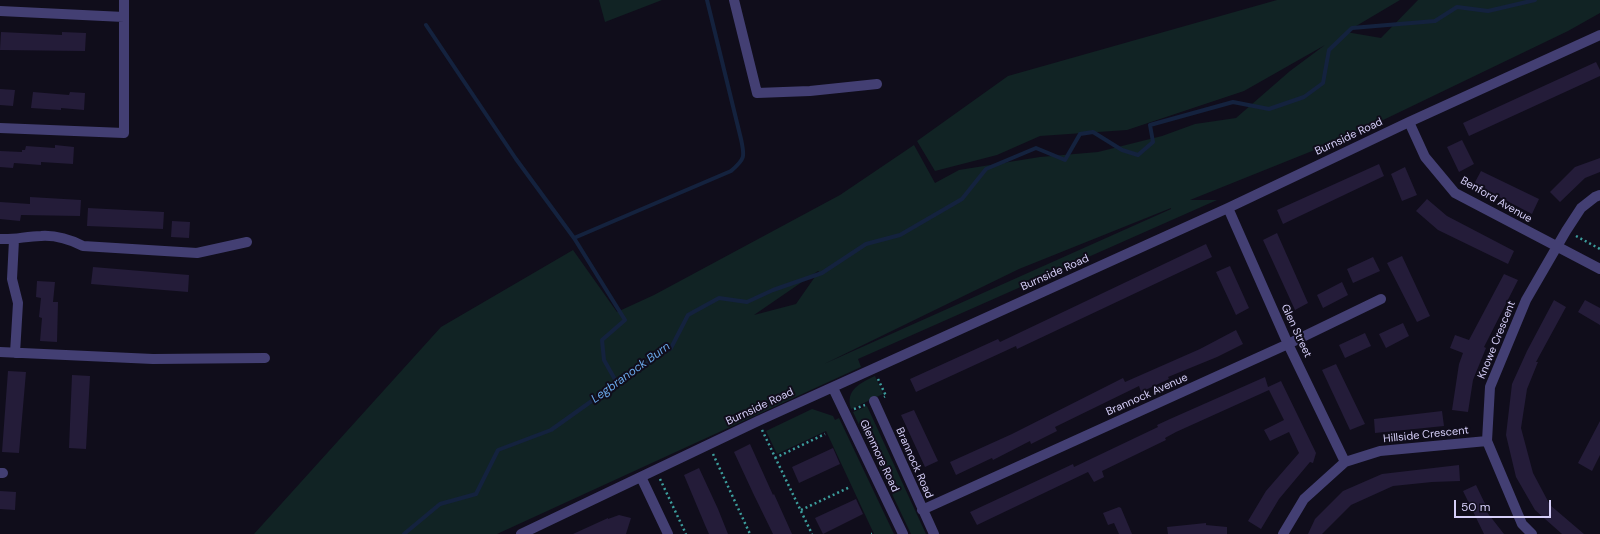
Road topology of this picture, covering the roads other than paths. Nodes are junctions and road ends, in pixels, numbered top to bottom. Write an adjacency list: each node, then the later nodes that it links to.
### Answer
1 (124, 0): 4 (street)
2 (734, 0): 6 (street)
3 (0, 11): 4 (street)
4 (124, 17): 8 (street)
5 (1600, 35): 7 (street, Burnside Road)
6 (877, 84)
7 (1409, 122): 10 (street, Burnside Road); 14 (street, Benford Avenue)
8 (0, 128)
9 (1600, 195): 14 (street, Knowe Crescent)
10 (1228, 208): 17 (street, Glen Street); 21 (street, Burnside Road)
11 (0, 239): 12 (street)
12 (14, 240): 13 (street); 19 (street)
13 (247, 242)
14 (1557, 248): 15 (street, Benford Avenue); 23 (street, Knowe Crescent)
15 (1600, 269)
16 (1381, 299): 17 (street, Brannock Avenue)
17 (1288, 344): 24 (street, Glen Street); 26 (street, Brannock Avenue)
18 (0, 352): 19 (street)
19 (15, 353): 20 (street)
20 (265, 358)
21 (833, 388): 25 (street, Burnside Road); 29 (street, Glenmore Road)
22 (874, 401): 26 (street, Brannock Road)
23 (1487, 441): 24 (street, Hillside Crescent); 32 (street, Knowe Crescent)
24 (1345, 462): 31 (street, Hillside Crescent)
25 (641, 477): 27 (street, Burnside Road); 28 (street)
26 (922, 510): 30 (street, Brannock Road)
27 (521, 534)
28 (668, 534)
29 (903, 534)
30 (934, 534)
31 (1283, 534)
32 (1532, 534)

